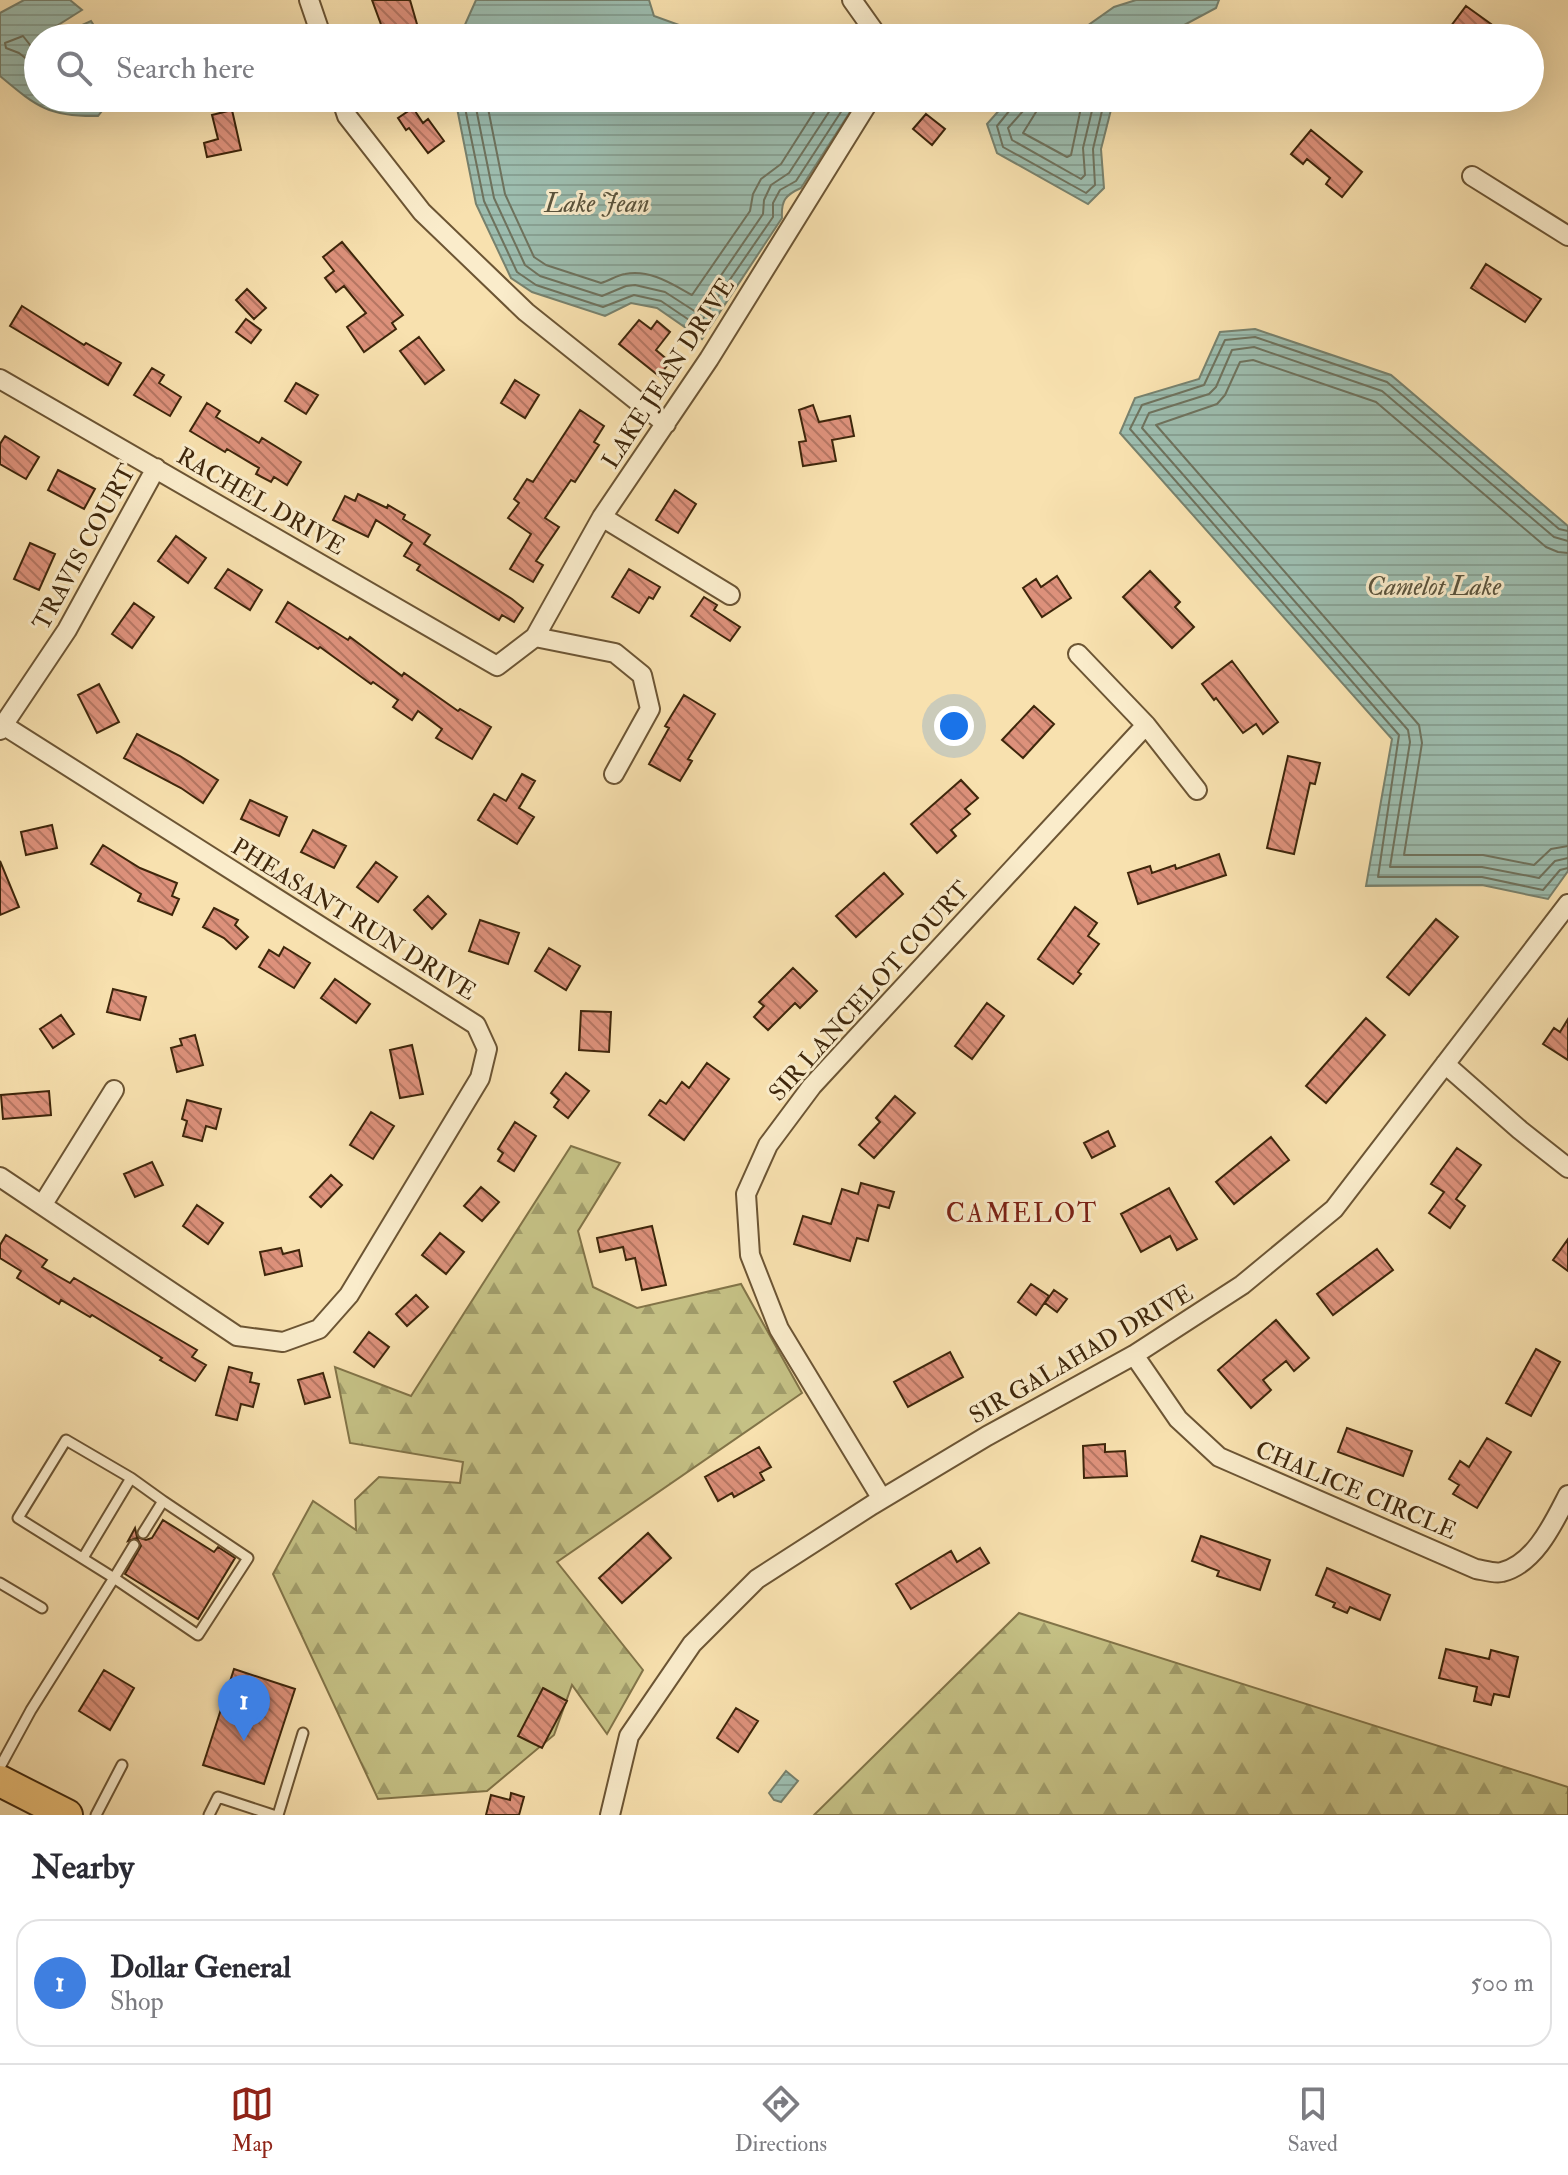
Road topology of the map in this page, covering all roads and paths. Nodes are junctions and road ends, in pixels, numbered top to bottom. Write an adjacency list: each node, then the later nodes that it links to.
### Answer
1 (309, 0): 3 (street)
2 (852, 0): 4 (street)
3 (317, 24)
4 (869, 24)
5 (346, 112): 10 (street)
6 (862, 112): 10 (street, LAKE JEAN DRIVE)
7 (1472, 176): 8 (street)
8 (1568, 236)
9 (0, 379): 11 (street, RACHEL DRIVE)
10 (666, 424): 12 (street, LAKE JEAN DRIVE)
11 (156, 468): 16 (street, RACHEL DRIVE); 18 (street, TRAVIS COURT)
12 (602, 517): 13 (street); 14 (street, LAKE JEAN DRIVE)
13 (730, 595)
14 (535, 637): 16 (street, LAKE JEAN DRIVE); 19 (street)
15 (1078, 654): 17 (street)
16 (497, 666)
17 (1146, 725): 20 (street); 30 (street, SIR LANCELOT COURT)
18 (1, 726): 26 (street, PHEASANT RUN DRIVE)
19 (614, 774)
20 (1197, 790)
21 (1568, 904): 22 (street, SIR GALAHAD DRIVE)
22 (1445, 1064): 24 (street); 27 (street, SIR GALAHAD DRIVE)
23 (114, 1090): 26 (street)
24 (1568, 1168)
25 (0, 1177): 26 (street, PHEASANT RUN DRIVE)
26 (43, 1204)
27 (1134, 1355): 29 (street, CHALICE CIRCLE); 30 (street, SIR GALAHAD DRIVE)
28 (131, 1478): 31 (lane); 34 (lane); 34 (lane)
29 (1568, 1495)
30 (882, 1499): 46 (street, SIR GALAHAD DRIVE)
31 (163, 1501): 32 (lane); 35 (lane)
32 (143, 1533)
33 (134, 1545): 35 (lane)
34 (83, 1558): 35 (lane)
35 (114, 1578): 40 (lane)
36 (0, 1585): 37 (lane)
37 (42, 1608)
38 (303, 1733): 45 (lane)
39 (122, 1765): 43 (lane)
40 (0, 1767)
41 (0, 1781): 42 (main road)
42 (67, 1815)
43 (96, 1815)
44 (209, 1815): 45 (lane)
45 (276, 1815)
46 (610, 1815)

